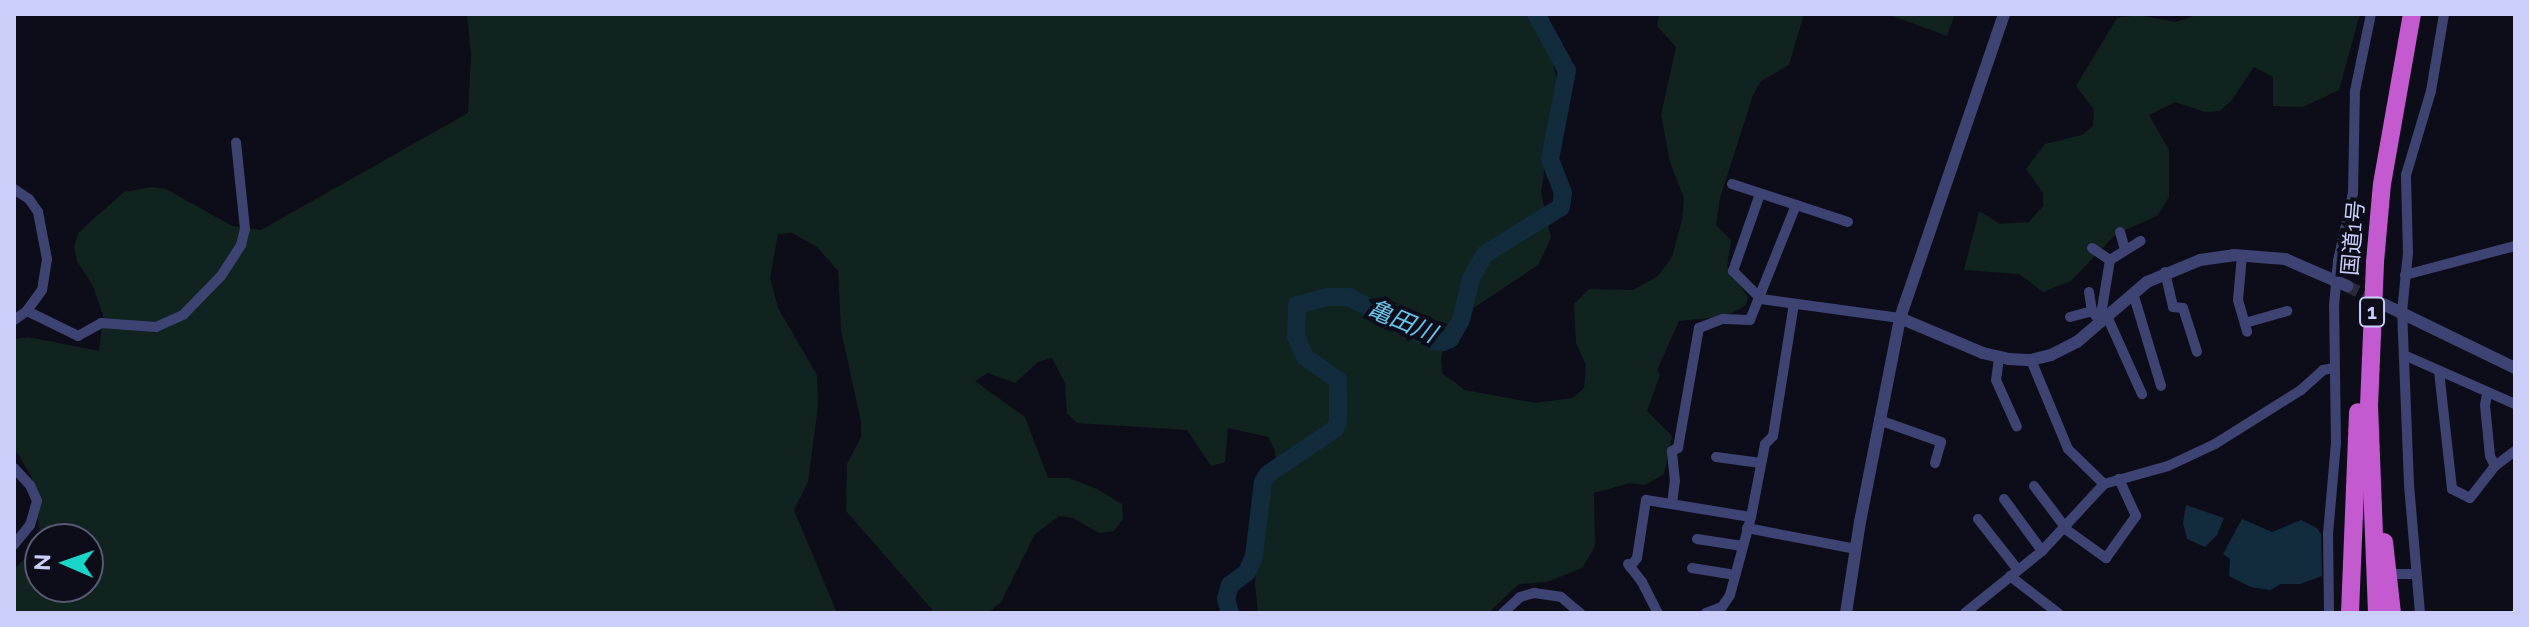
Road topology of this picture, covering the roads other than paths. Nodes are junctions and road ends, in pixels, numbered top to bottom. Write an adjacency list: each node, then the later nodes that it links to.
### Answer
1 (2004, 14): 32 (street)
2 (2371, 14): 21 (street)
3 (2412, 14): 18 (highway, 国道1号 / 1)
4 (2444, 14): 20 (street)
5 (236, 142): 27 (street)
6 (1732, 184): 8 (street)
7 (14, 189): 27 (street)
8 (1760, 194): 9 (street); 24 (street)
9 (1796, 205): 10 (street); 24 (street)
10 (1848, 222)
11 (2120, 232): 15 (street)
12 (2141, 241): 15 (street)
13 (2515, 246): 20 (street)
14 (2092, 248): 17 (street)
15 (2125, 249): 17 (street)
16 (2242, 255): 19 (street); 21 (street); 28 (street)
17 (2110, 260): 30 (street)
18 (2375, 262): 45 (highway, 国道1号 / 1); 82 (highway, 1)
19 (2165, 272): 23 (street); 34 (street)
20 (2405, 275): 29 (street)
21 (2342, 283): 38 (street)
22 (2089, 292): 30 (street)
23 (2133, 293): 30 (street); 41 (street)
24 (1760, 298): 25 (street); 58 (street)
25 (1794, 304): 32 (street); 50 (street)
26 (2383, 304): 29 (street)
27 (27, 311): 33 (street)
28 (2287, 311)
29 (2402, 312): 35 (street); 39 (street)
30 (2100, 315): 31 (street); 37 (street); 42 (street)
31 (2070, 317)
32 (1900, 318): 36 (street); 46 (street)
33 (14, 320)
34 (2197, 352)
35 (2404, 355): 40 (street); 70 (street)
36 (1999, 357): 37 (street); 47 (street)
37 (2031, 360): 55 (street)
38 (2333, 368): 54 (street); 73 (street)
39 (2515, 368)
40 (2439, 371): 43 (street); 52 (street)
41 (2161, 386)
42 (2142, 394)
43 (2487, 395): 44 (street); 52 (street)
44 (2515, 404)
45 (2369, 406): 83 (highway, 国道1号 / 1); 84 (highway, 1)
46 (1879, 420): 51 (street); 65 (street)
47 (2017, 427)
48 (2515, 451): 52 (street)
49 (1716, 457): 50 (street)
50 (1761, 463): 60 (street)
51 (1935, 463)
52 (2495, 466)
53 (14, 468): 63 (street)
54 (2119, 479): 55 (street); 61 (street)
55 (2104, 484): 61 (street)
56 (2034, 486): 61 (street)
57 (2004, 499): 66 (street)
58 (1672, 504): 60 (street); 76 (street)
59 (1978, 519): 68 (street)
60 (1749, 523): 64 (street); 65 (street)
61 (2065, 527): 66 (street)
62 (1697, 539): 64 (street)
63 (14, 545)
64 (1742, 546): 71 (street)
65 (1856, 549): 78 (street)
66 (2042, 551): 68 (street)
67 (1692, 568): 71 (street)
68 (2014, 573): 79 (street); 80 (street)
69 (2395, 574): 70 (street)
70 (2416, 574): 85 (street)
71 (1735, 575): 77 (street)
72 (2343, 577): 73 (street)
73 (2330, 578): 81 (street)
74 (1503, 613): 75 (street)
75 (1580, 613)
76 (1658, 613)
77 (1706, 613)
78 (1846, 613)
79 (1965, 613)
80 (2058, 613)
81 (2329, 613)
82 (2350, 613)
83 (2377, 613)
84 (2392, 613)
85 (2420, 613)

